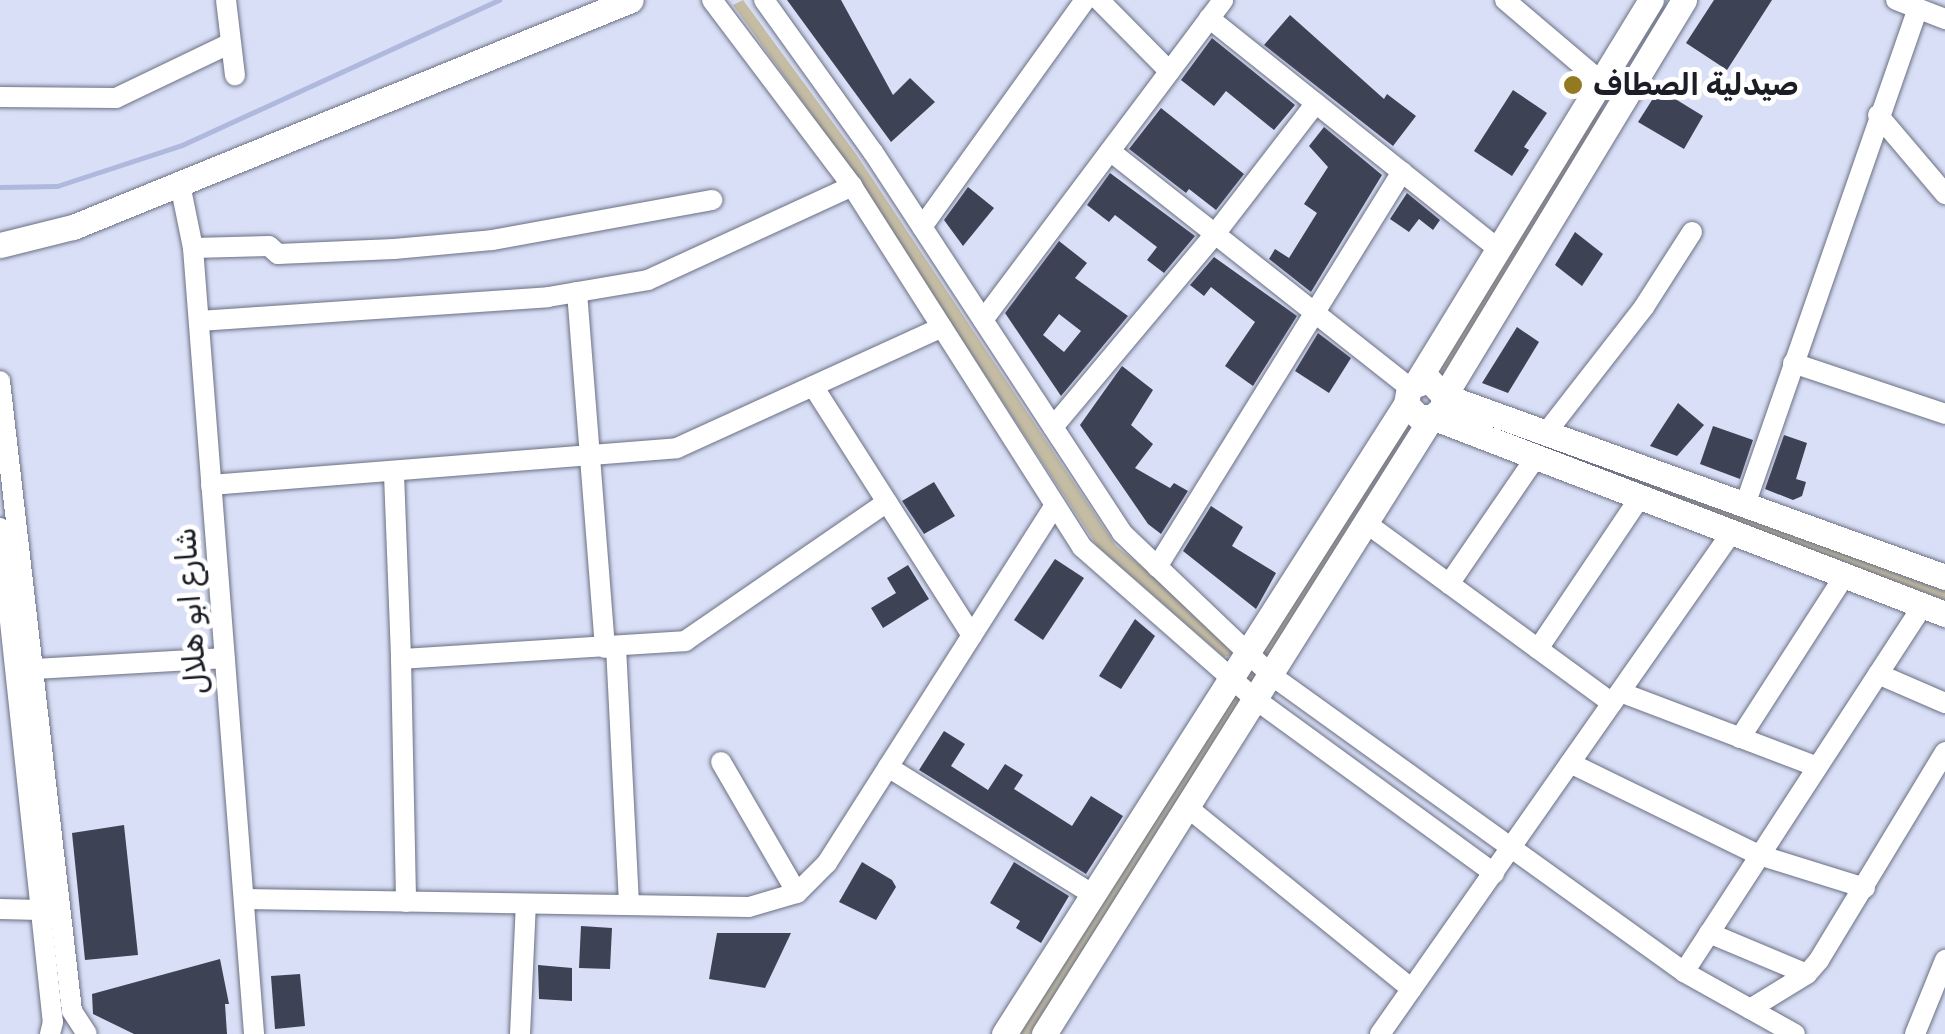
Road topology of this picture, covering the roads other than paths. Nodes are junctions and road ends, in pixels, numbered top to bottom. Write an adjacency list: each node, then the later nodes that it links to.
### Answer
1 (226, 0): 15 (street)
2 (631, 0): 25 (main road)
3 (712, 0): 26 (street)
4 (764, 0): 29 (street)
5 (1085, 0): 29 (street)
6 (1099, 0): 16 (street)
7 (1223, 0): 13 (street)
8 (1505, 0): 18 (street)
9 (1651, 0): 18 (main road)
10 (1684, 0): 19 (main road)
11 (1896, 0): 12 (street)
12 (1918, 8): 14 (street); 22 (street)
13 (1209, 18): 16 (street); 21 (street)
14 (1945, 18)
15 (231, 43): 17 (street); 20 (street)
16 (1169, 72): 23 (street)
17 (235, 76)
18 (1599, 80): 19 (street); 34 (main road)
19 (1628, 94): 44 (main road)
20 (0, 97)
21 (1316, 103): 24 (street); 31 (street)
22 (1878, 115): 27 (street); 40 (street)
23 (1110, 151): 31 (street); 37 (street)
24 (1402, 172): 34 (street); 36 (street)
25 (180, 184): 32 (main road); 33 (street, شارع ابو هلال)
26 (852, 186): 35 (street); 39 (street)
27 (1945, 194)
28 (712, 200): 33 (street)
29 (922, 226): 37 (street)
30 (1692, 232): 47 (street)
31 (1215, 234): 36 (street); 46 (street)
32 (0, 245)
33 (193, 248): 38 (street, شارع ابو هلال)
34 (1498, 248): 43 (main road)
35 (577, 292): 38 (street); 48 (street)
36 (1317, 314): 43 (street); 59 (street)
37 (983, 320): 46 (street)
38 (199, 321): 51 (street, شارع ابو هلال)
39 (942, 327): 42 (street); 54 (street)
40 (1793, 364): 45 (street); 55 (street)
41 (0, 382): 70 (street)
42 (813, 386): 48 (street); 53 (street)
43 (1411, 390): 44 (main road); 44 (main road); 67 (main road)
44 (1438, 406): 47 (main road); 49 (main road); 56 (main road)
45 (1945, 414)
46 (1053, 427): 59 (street)
47 (1546, 432): 55 (main road)
48 (590, 456): 50 (street); 65 (street)
49 (1536, 457): 52 (main road); 62 (street)
50 (394, 474): 51 (street); 69 (street)
51 (212, 485): 68 (street, شارع ابو هلال)
52 (1640, 497): 58 (main road); 66 (street)
53 (887, 502): 64 (street); 65 (street)
54 (1056, 505): 64 (street); 73 (street)
55 (1745, 505): 61 (main road)
56 (1366, 523): 62 (street); 71 (main road)
57 (0, 528): 95 (street)
58 (1732, 532): 60 (main road); 74 (street)
59 (1157, 567): 67 (street)
60 (1845, 575): 63 (main road); 77 (street)
61 (1945, 577)
62 (1449, 584): 66 (street)
63 (1934, 609): 72 (street)
64 (972, 636): 81 (street)
65 (610, 648): 69 (street); 93 (street)
66 (1538, 649): 74 (street)
67 (1247, 654): 71 (street); 73 (main road)
68 (225, 658): 70 (street); 90 (street, شارع ابو هلال)
69 (400, 659): 91 (street)
70 (36, 669): 103 (street)
71 (1272, 674): 75 (main road); 84 (street)
72 (1878, 674): 76 (street); 82 (street)
73 (1232, 680): 75 (street); 89 (main road)
74 (1616, 697): 77 (street); 80 (street)
75 (1254, 698): 83 (main road); 86 (street)
76 (1945, 703)
77 (1740, 738): 82 (street)
78 (1945, 752): 87 (street)
79 (721, 762): 88 (street)
80 (1570, 762): 84 (street); 85 (street)
81 (888, 766): 88 (street); 89 (street)
82 (1817, 767): 85 (street)
83 (1187, 806): 100 (street); 107 (main road)
84 (1511, 847): 86 (street); 98 (street)
85 (1759, 855): 87 (street); 96 (street)
86 (1494, 872): 100 (street)
87 (1866, 888): 99 (street)
88 (798, 893): 93 (street)
89 (1095, 896): 106 (main road)
90 (244, 900): 91 (street); 104 (street, شارع ابو هلال)
91 (406, 902): 92 (street)
92 (526, 904): 93 (street); 105 (street)
93 (629, 905)
94 (0, 909): 95 (street)
95 (40, 910): 102 (street)
96 (1709, 932): 98 (street); 99 (street)
97 (1945, 960): 110 (street)
98 (1684, 972): 101 (street)
99 (1807, 974): 101 (street)
100 (1412, 989): 108 (street)
101 (1750, 1008): 109 (street)
102 (50, 1034)
103 (87, 1034)
104 (254, 1034)
105 (520, 1034)
106 (1004, 1034)
107 (1044, 1034)
108 (1380, 1034)
109 (1795, 1034)
110 (1915, 1034)

